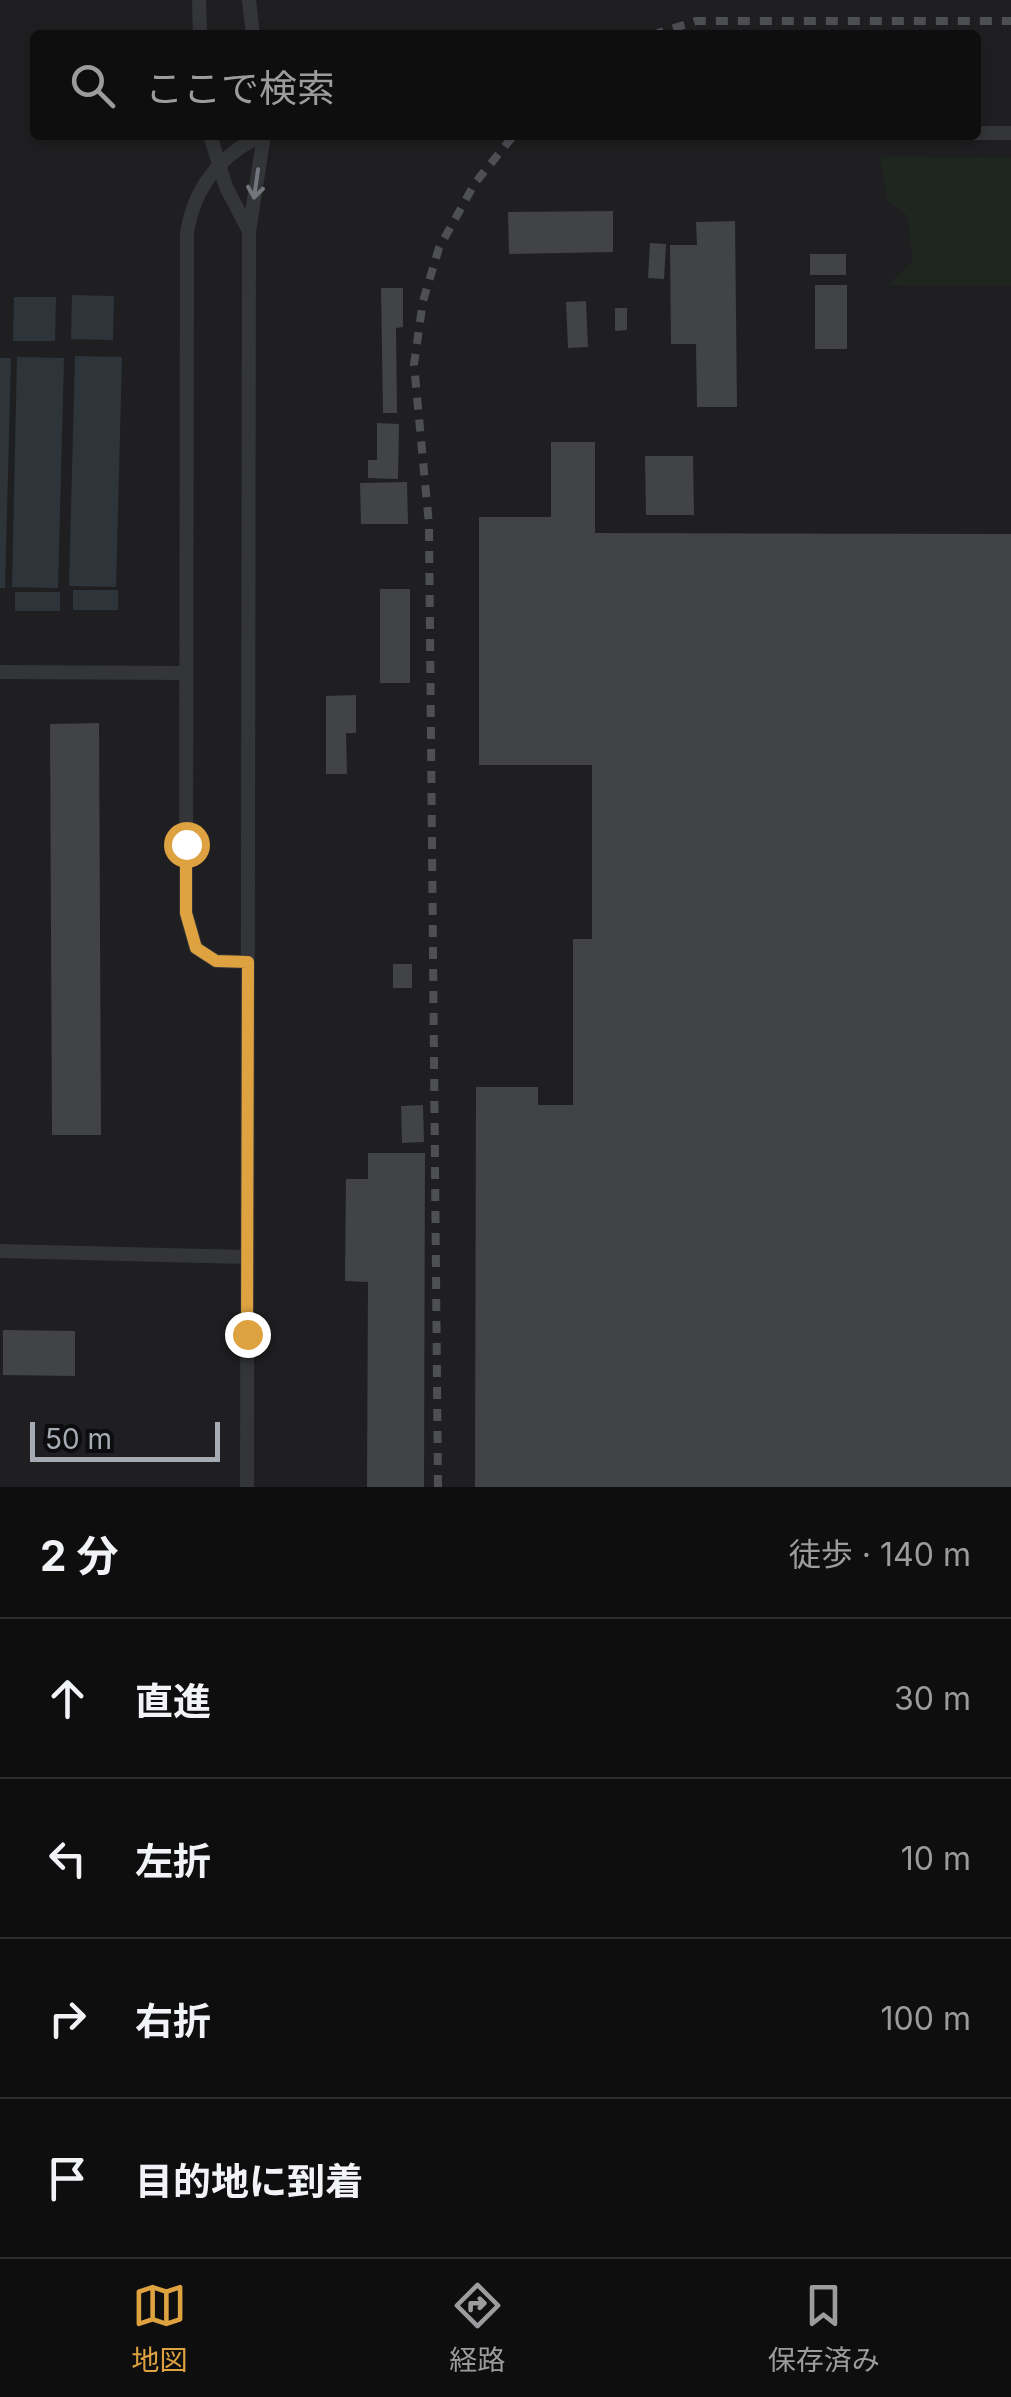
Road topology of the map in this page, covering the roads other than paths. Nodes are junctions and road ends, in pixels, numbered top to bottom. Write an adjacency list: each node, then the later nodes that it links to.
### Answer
1 (199, 0): 3 (lane)
2 (249, 0): 4 (lane)
3 (200, 30)
4 (252, 30)
5 (981, 133): 6 (lane)
6 (1011, 133)
7 (212, 140): 10 (lane)
8 (255, 140): 10 (lane)
9 (262, 140): 11 (lane, one-way to 11)
10 (219, 164): 11 (lane); 13 (lane)
11 (249, 232): 14 (lane)
12 (0, 672): 13 (lane)
13 (186, 673): 14 (lane)
14 (248, 962): 16 (lane)
15 (0, 1251): 16 (lane)
16 (247, 1257): 17 (lane)
17 (247, 1487)

